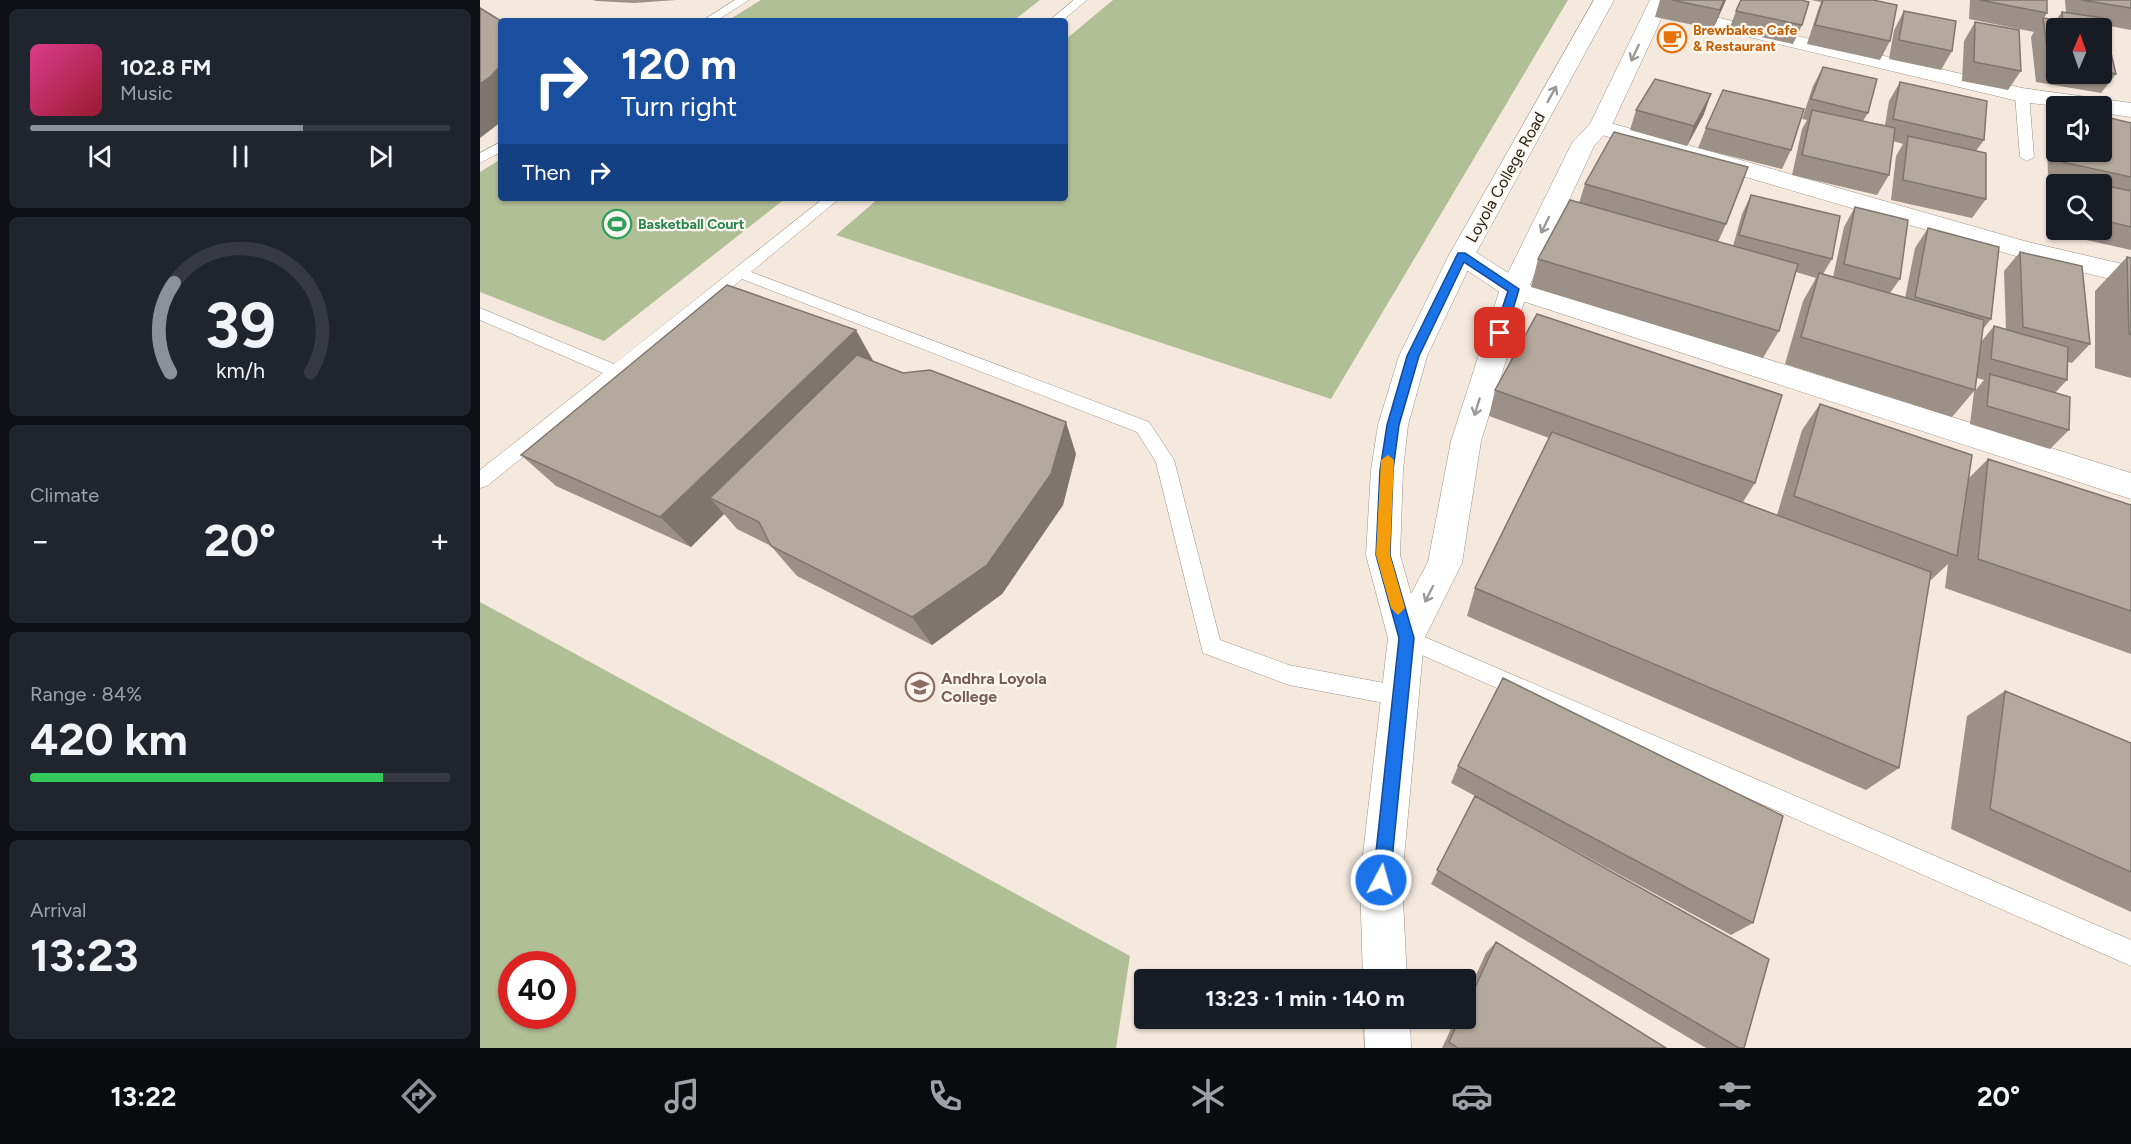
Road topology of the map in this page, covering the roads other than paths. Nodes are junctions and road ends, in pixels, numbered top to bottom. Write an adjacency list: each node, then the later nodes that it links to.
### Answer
1 (743, 0): 5 (lane)
2 (1081, 0): 6 (lane)
3 (1604, 0): 14 (street, Loyola College Road, one-way to 3)
4 (1658, 5): 7 (street); 9 (street, Loyola College Road, one-way to 9)
5 (713, 18)
6 (1059, 18)
7 (2022, 95): 8 (street); 11 (lane)
8 (2131, 110)
9 (1600, 128): 16 (street); 17 (street, Loyola College Road, one-way to 17)
10 (498, 148): 12 (lane)
11 (2027, 157)
12 (480, 159)
13 (830, 201): 15 (lane)
14 (1462, 255): 17 (street); 22 (street, Loyola College Road)
15 (740, 273): 19 (lane); 23 (lane)
16 (2131, 275)
17 (1514, 289): 21 (street); 22 (street, Loyola College Road, one-way to 22)
18 (480, 314): 19 (lane)
19 (616, 372): 20 (lane)
20 (480, 481)
21 (2131, 486)
22 (1406, 638): 23 (street, Loyola College Road); 24 (lane)
23 (1400, 696): 25 (street, Loyola College Road)
24 (2131, 953)
25 (1385, 969)
26 (1387, 1029): 27 (street)
27 (1388, 1048)

